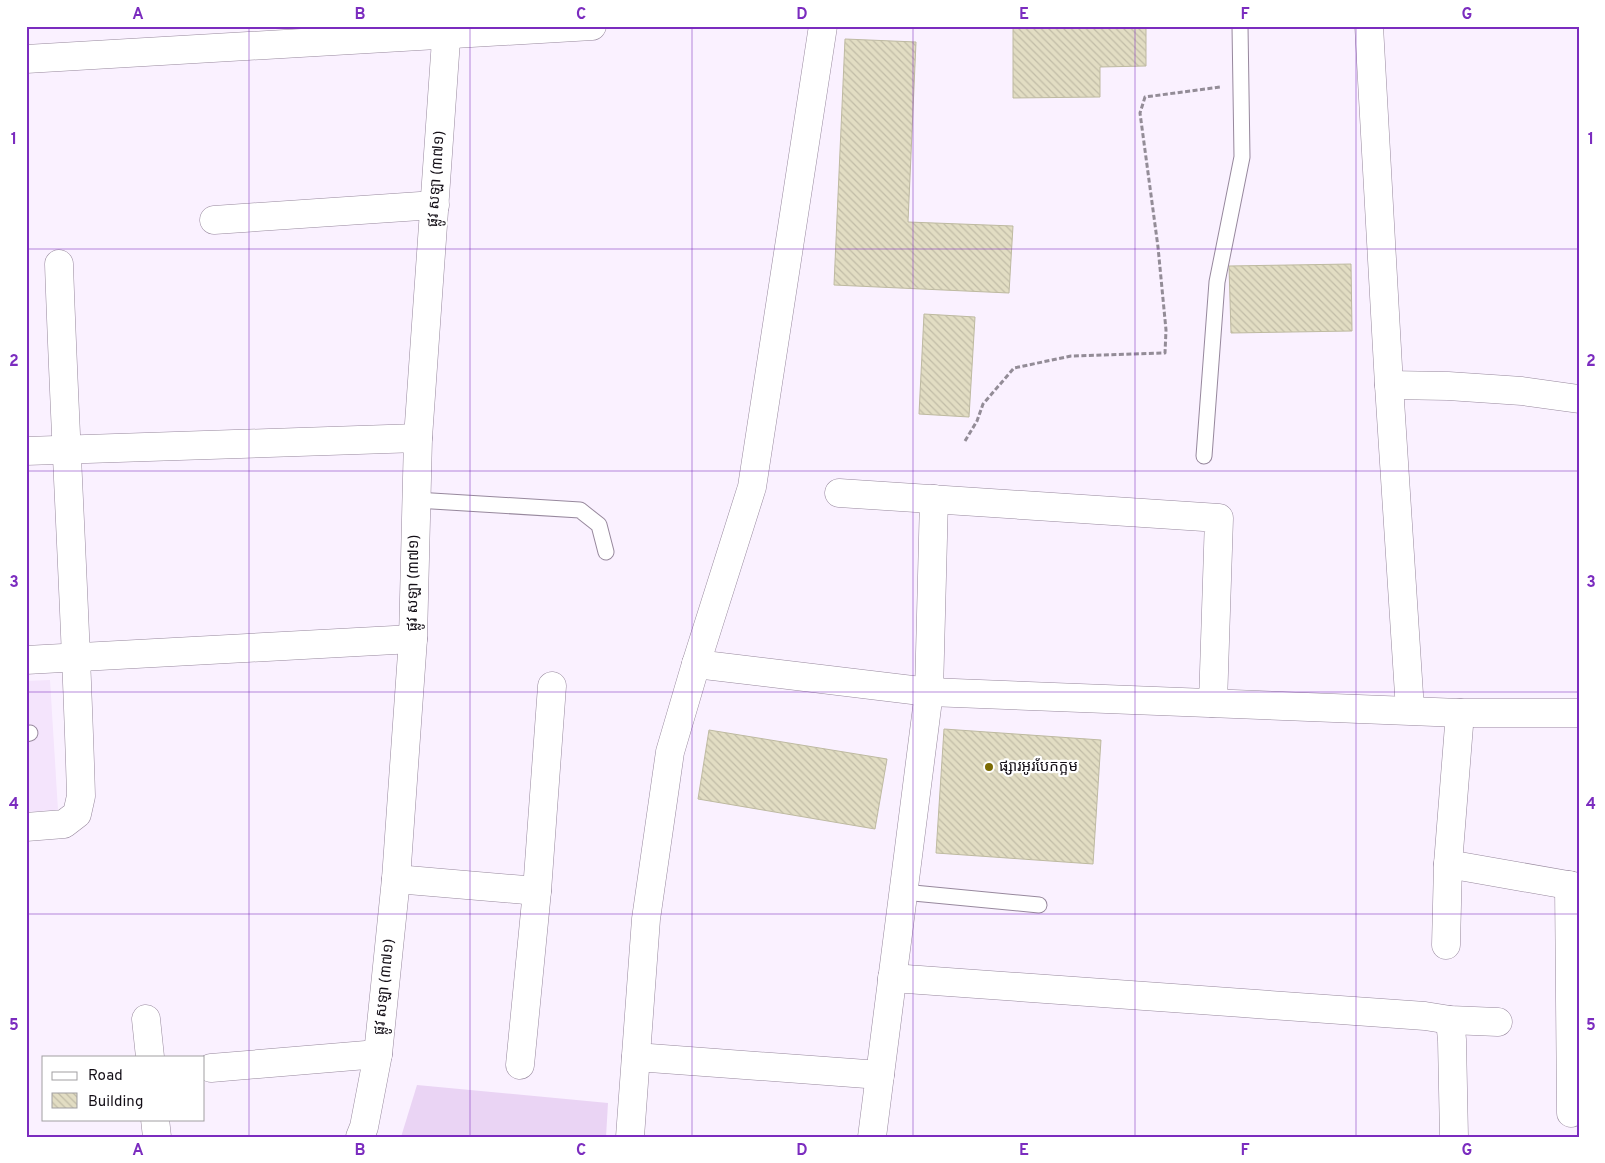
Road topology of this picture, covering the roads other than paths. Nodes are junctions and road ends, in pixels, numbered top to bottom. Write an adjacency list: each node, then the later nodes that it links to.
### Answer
1 (592, 26): 5 (street)
2 (823, 26): 24 (street)
3 (1240, 26): 16 (lane)
4 (1369, 26): 11 (street)
5 (529, 28): 6 (street)
6 (446, 30): 7 (street); 8 (street, ផ្លូវ សឡា (៣៧១))
7 (26, 59)
8 (435, 205): 9 (street); 13 (street, ផ្លូវ សឡា (៣៧១))
9 (214, 220)
10 (59, 264): 14 (street)
11 (1389, 386): 12 (street); 28 (street)
12 (1579, 398)
13 (418, 438): 14 (street); 19 (street, ផ្លូវ សឡា (៣៧១))
14 (66, 449): 15 (street); 22 (street)
15 (26, 451)
16 (1204, 456)
17 (839, 493): 18 (street)
18 (934, 499): 26 (street); 27 (street)
19 (416, 500): 20 (lane); 21 (street, ផ្លូវ សឡា (៣៧១))
20 (606, 552)
21 (413, 639): 22 (street); 33 (street, ផ្លូវ សឡា (៣៧១))
22 (77, 657): 23 (street); 31 (street)
23 (26, 660)
24 (696, 664): 26 (street); 45 (street)
25 (552, 686): 35 (street)
26 (929, 692): 27 (street); 36 (street)
27 (1213, 703): 28 (street)
28 (1410, 710): 29 (street)
29 (1460, 713): 30 (street); 32 (street)
30 (1579, 713)
31 (26, 826)
32 (1448, 864): 34 (street); 38 (street)
33 (396, 879): 35 (street); 43 (street, ផ្លូវ សឡា (៣៧១))
34 (1574, 886): 49 (street)
35 (537, 891): 46 (street)
36 (903, 892): 37 (lane); 39 (street)
37 (1039, 905)
38 (1446, 945)
39 (892, 978): 41 (street); 48 (street)
40 (146, 1019): 44 (street)
41 (1450, 1020): 42 (street); 55 (street)
42 (1498, 1022)
43 (378, 1054): 47 (street); 52 (street, ផ្លូវ សឡា (៣៧១))
44 (150, 1056)
45 (636, 1057): 48 (street); 53 (street)
46 (520, 1065)
47 (211, 1068)
48 (880, 1075): 54 (street)
49 (1571, 1113)
50 (155, 1120): 51 (street)
51 (157, 1137)
52 (360, 1137)
53 (630, 1137)
54 (872, 1137)
55 (1454, 1137)

